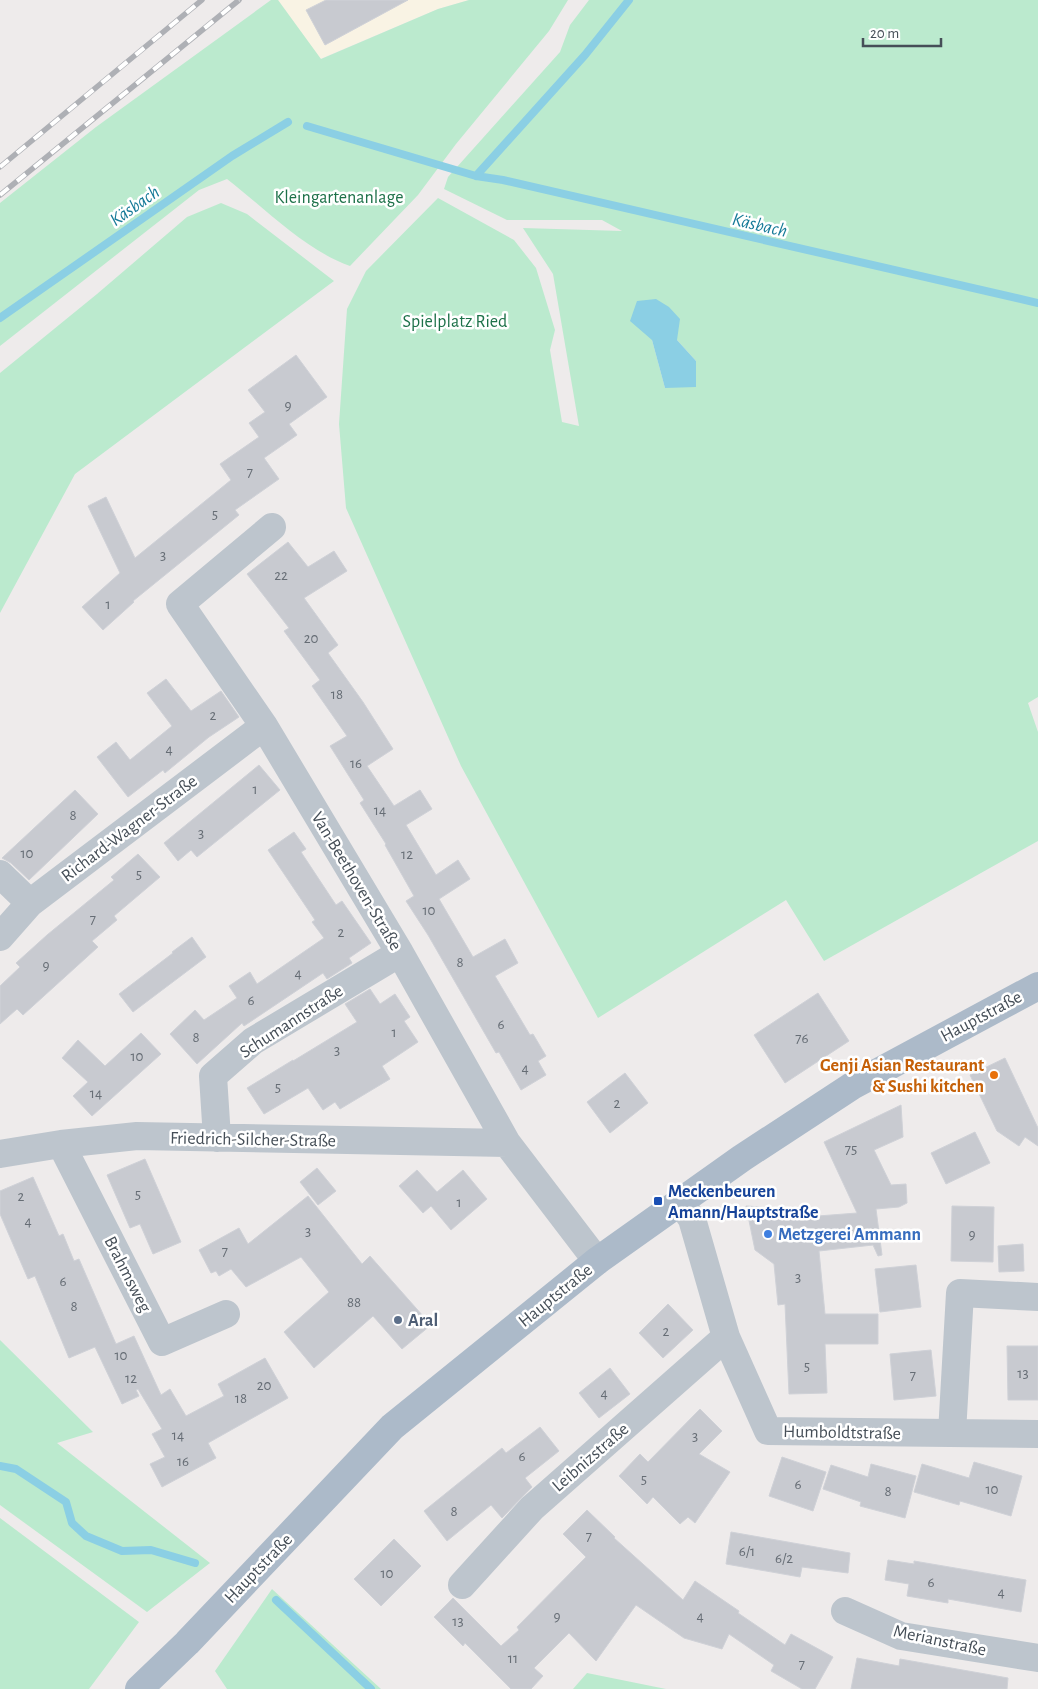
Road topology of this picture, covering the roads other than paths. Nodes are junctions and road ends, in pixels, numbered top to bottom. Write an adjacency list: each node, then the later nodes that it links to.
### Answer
1 (272, 526): 2 (street, Van-Beethoven-Straße)
2 (264, 726): 4 (street, Richard-Wagner-Straße); 6 (street, Van-Beethoven-Straße)
3 (0, 874): 4 (street)
4 (30, 903): 5 (street, Richard-Wagner-Straße)
5 (0, 937)
6 (400, 953): 8 (street, Schumannstraße); 9 (street, Van-Beethoven-Straße)
7 (1038, 986): 12 (main road, Hauptstraße)
8 (216, 1138): 9 (street, Friedrich-Silcher-Straße); 10 (street, Friedrich-Silcher-Straße)
9 (507, 1143): 13 (street, Van-Beethoven-Straße)
10 (61, 1144): 11 (street, Friedrich-Silcher-Straße); 15 (street, Brahmsweg)
11 (0, 1154)
12 (680, 1202): 13 (main road, Hauptstraße); 16 (street, Humboldtstraße)
13 (597, 1261): 22 (main road, Hauptstraße)
14 (1038, 1297): 17 (street)
15 (226, 1314)
16 (726, 1337): 17 (street, Humboldtstraße); 19 (street, Leibnizstraße)
17 (952, 1433): 18 (street, Humboldtstraße)
18 (1038, 1434)
19 (462, 1585)
20 (845, 1610): 21 (street, Merianstraße)
21 (1038, 1658)
22 (139, 1689)

